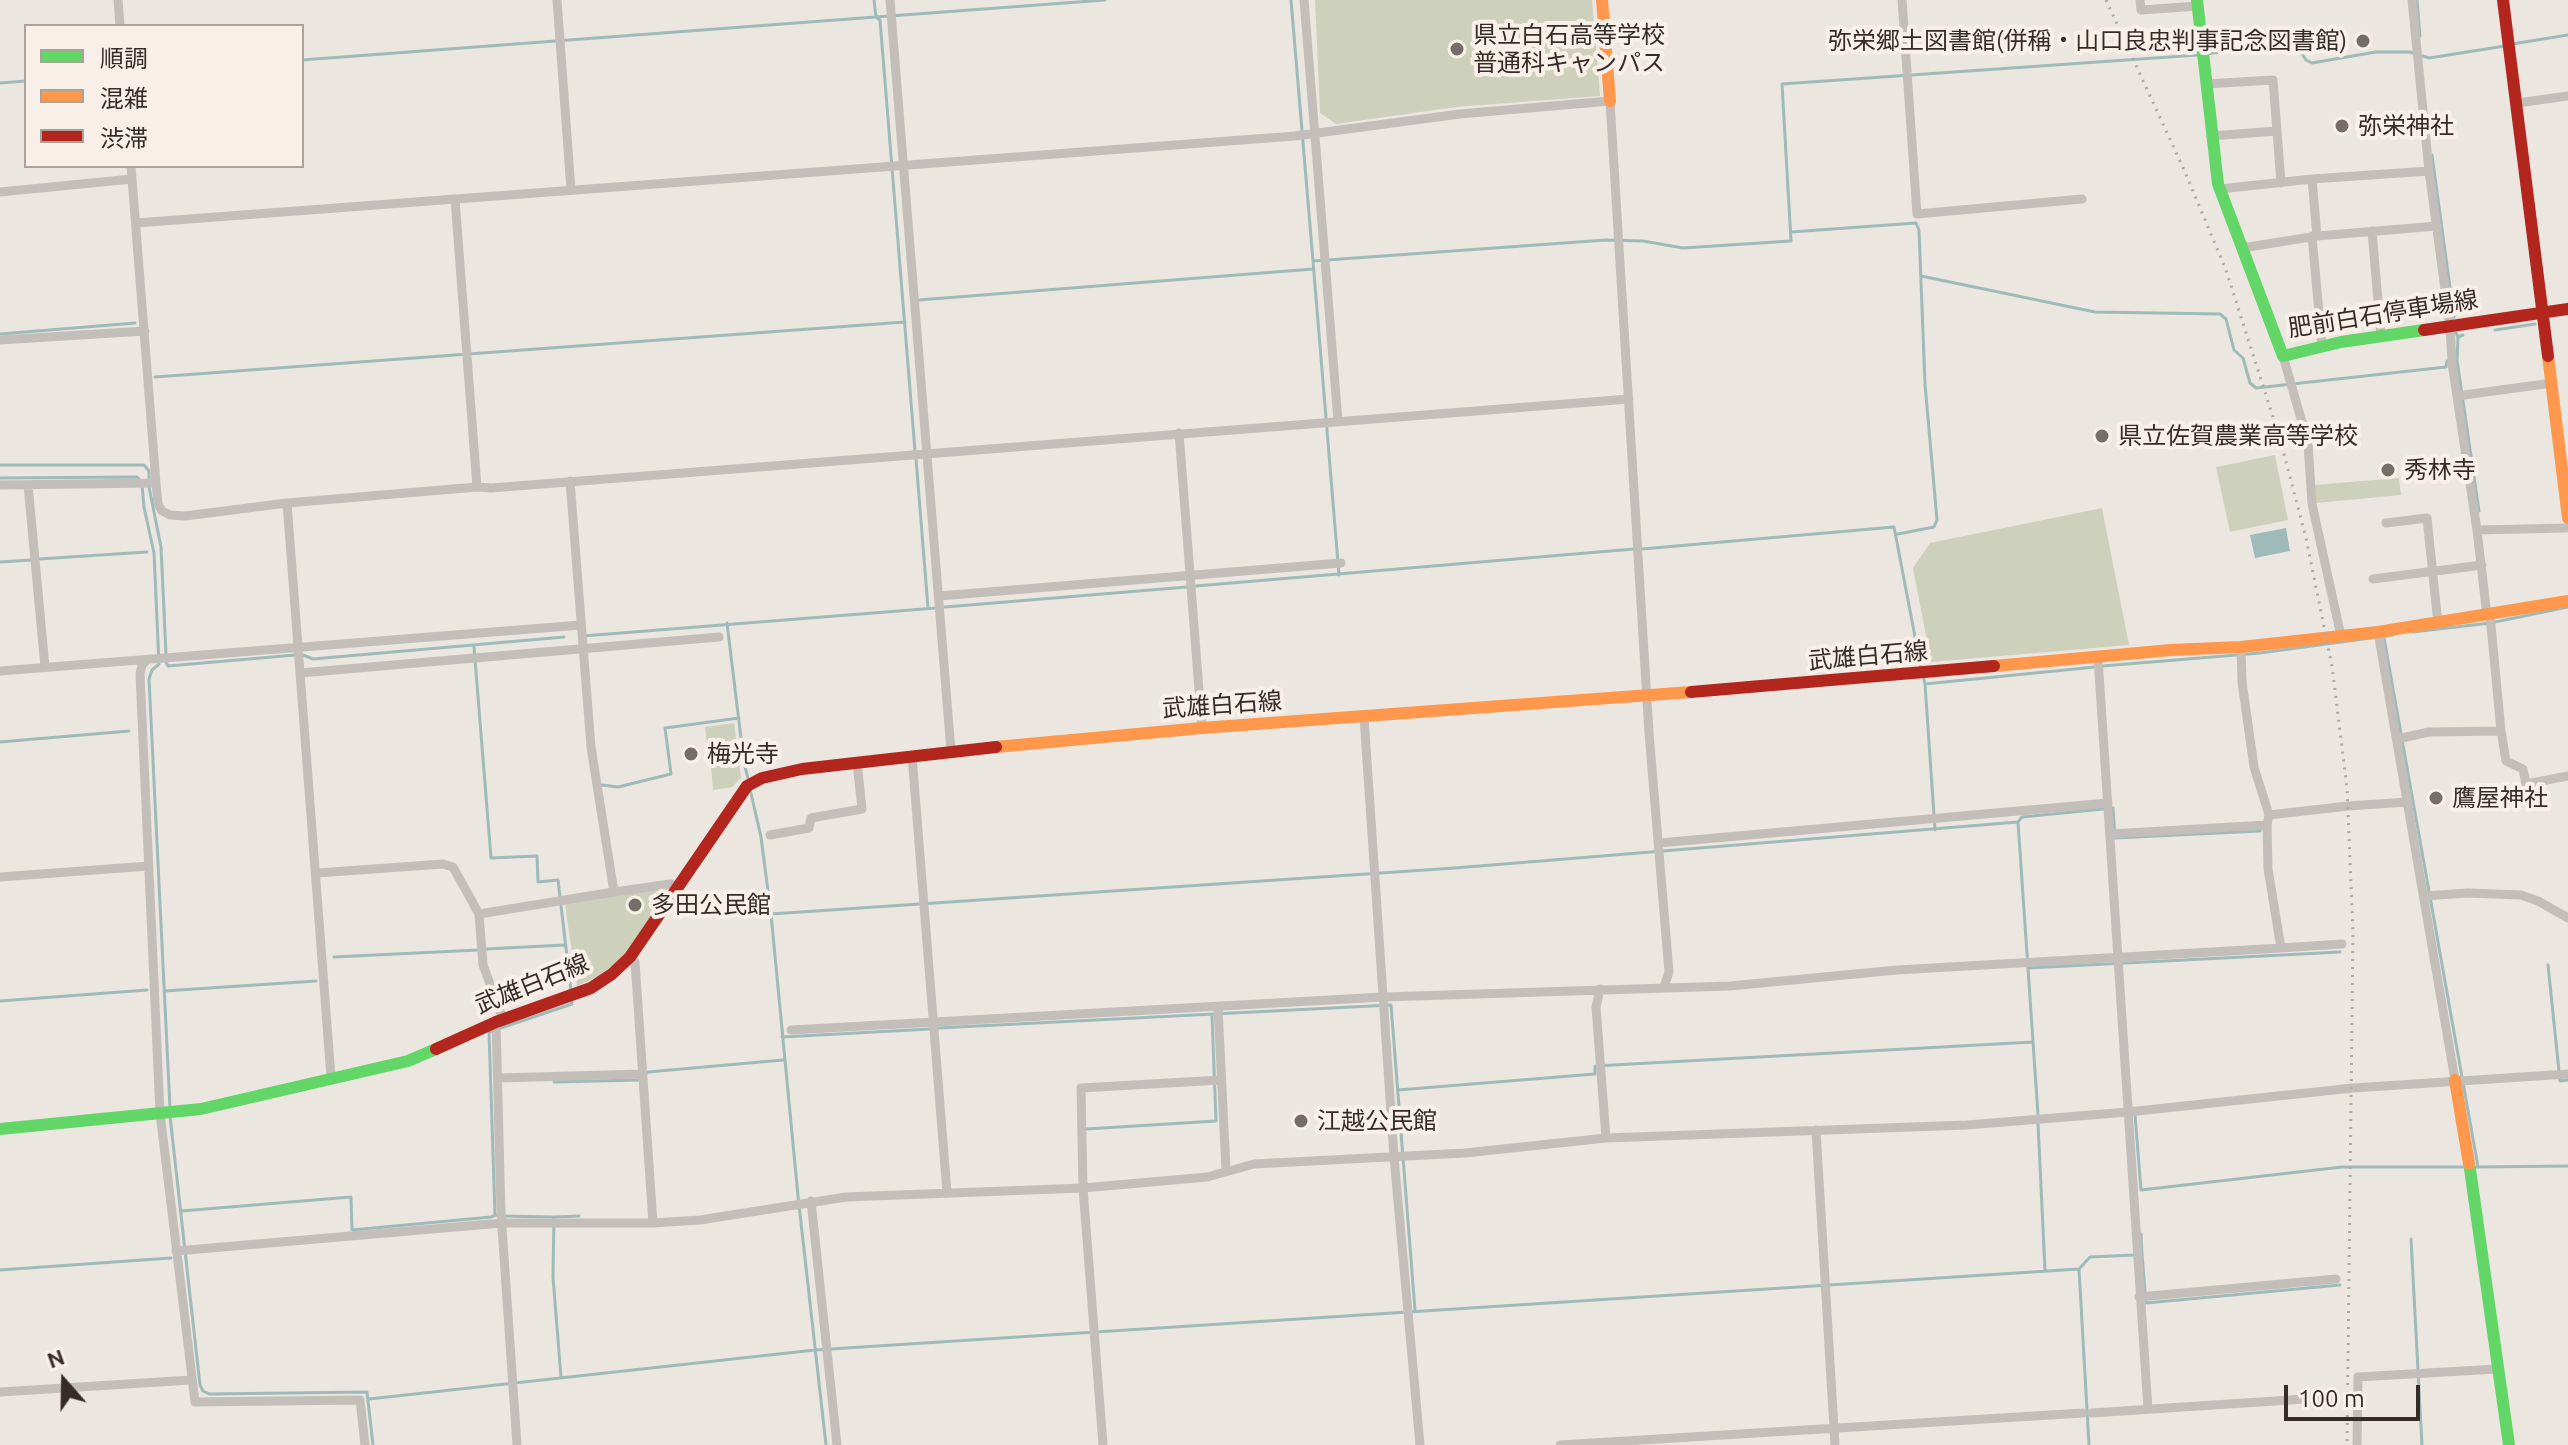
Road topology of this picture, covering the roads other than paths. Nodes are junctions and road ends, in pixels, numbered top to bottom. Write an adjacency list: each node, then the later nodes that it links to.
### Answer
1 (118, 0): 11 (street)
2 (557, 0): 26 (street)
3 (1304, 0): 17 (street)
4 (1602, 0): 14 (main road)
5 (1902, 0): 29 (street)
6 (2140, 0): 9 (street)
7 (2412, 0): 21 (street)
8 (2503, 0): 15 (main road)
9 (2198, 3): 12 (main road, 肥前白石停車場線)
10 (890, 4): 19 (street)
11 (120, 24)
12 (2206, 84): 16 (street); 18 (main road, 肥前白石停車場線)
13 (2568, 96): 15 (street)
14 (1610, 101): 17 (street); 45 (street)
15 (2517, 103): 36 (main road)
16 (2277, 131): 18 (street); 24 (street)
17 (1312, 134): 19 (street); 46 (street)
18 (2211, 136): 25 (main road, 肥前白石停車場線)
19 (895, 166): 26 (street); 48 (street)
20 (131, 168): 22 (street)
21 (2429, 171): 23 (street); 31 (street)
22 (132, 179): 27 (street); 30 (street)
23 (2312, 179): 24 (street); 33 (street)
24 (2281, 183): 25 (street)
25 (2220, 189): 34 (main road, 肥前白石停車場線)
26 (571, 190): 28 (street)
27 (0, 192)
28 (455, 199): 30 (street); 53 (street)
29 (2082, 199)
30 (136, 223): 38 (street)
31 (2437, 226): 32 (street); 37 (street)
32 (2372, 231): 33 (street); 39 (street)
33 (2314, 236): 34 (street); 41 (street)
34 (2242, 248): 42 (main road, 肥前白石停車場線)
35 (2568, 309): 36 (main road, 肥前白石停車場線)
36 (2543, 312): 37 (main road, 肥前白石停車場線); 43 (main road)
37 (2450, 326): 39 (main road, 肥前白石停車場線); 44 (street)
38 (145, 331): 40 (street); 50 (street)
39 (2381, 336): 41 (main road, 肥前白石停車場線)
40 (0, 340)
41 (2322, 346): 42 (main road, 肥前白石停車場線)
42 (2283, 356): 69 (street)
43 (2552, 383): 44 (street); 55 (main road)
44 (2461, 395): 58 (street)
45 (1629, 399): 46 (street); 79 (street)
46 (1329, 421): 47 (street)
47 (1179, 433): 48 (street); 62 (street)
48 (918, 453): 49 (street); 64 (street)
49 (570, 481): 53 (street); 68 (street)
50 (154, 484): 52 (street); 54 (street)
51 (0, 485): 52 (street)
52 (28, 485): 76 (street)
53 (477, 487): 54 (street)
54 (287, 503): 72 (street)
55 (2568, 518)
56 (2386, 523): 61 (street)
57 (2568, 528): 58 (street)
58 (2477, 530): 60 (street)
59 (1337, 563): 62 (street)
60 (2482, 565): 61 (street); 66 (street)
61 (2432, 572): 63 (street); 67 (street)
62 (1190, 575): 64 (street); 81 (street)
63 (2373, 579)
64 (939, 596): 84 (street)
65 (2568, 601): 66 (main road, 武雄白石線)
66 (2490, 619): 67 (main road, 武雄白石線); 82 (street)
67 (2438, 624): 71 (main road, 武雄白石線)
68 (582, 636): 70 (street); 72 (street); 78 (street); 98 (street)
69 (2341, 636): 71 (main road, 武雄白石線); 73 (main road, 武雄白石線)
70 (719, 637)
71 (2378, 637): 83 (street)
72 (299, 652): 74 (street); 78 (street)
73 (2241, 652): 75 (main road, 武雄白石線); 90 (street)
74 (151, 659): 76 (street); 94 (street)
75 (2098, 663): 79 (main road, 武雄白石線); 89 (street)
76 (45, 667): 77 (street)
77 (0, 671)
78 (300, 673): 95 (street)
79 (1647, 696): 80 (main road, 武雄白石線); 93 (street)
80 (1364, 717): 81 (main road, 武雄白石線); 108 (street)
81 (1202, 728): 84 (main road, 武雄白石線)
82 (2501, 731): 83 (street); 87 (street)
83 (2400, 738): 88 (street)
84 (951, 751): 85 (main road, 武雄白石線)
85 (912, 756): 86 (main road, 武雄白石線); 111 (street)
86 (857, 762): 92 (street); 97 (main road, 武雄白石線)
87 (2568, 776)
88 (2408, 802): 90 (street); 99 (street)
89 (2108, 806): 91 (street); 93 (street)
90 (2268, 820): 91 (street); 103 (street)
91 (2113, 834): 105 (street)
92 (770, 835)
93 (1659, 849): 106 (street)
94 (149, 866): 96 (street); 119 (street)
95 (317, 873): 100 (street); 115 (street)
96 (0, 877)
97 (679, 886): 98 (street); 104 (main road, 武雄白石線)
98 (614, 892): 100 (street)
99 (2427, 896): 101 (street); 118 (street)
100 (479, 914): 110 (street)
101 (2568, 918)
102 (2342, 944): 103 (street)
103 (2281, 948): 105 (street)
104 (630, 957): 110 (main road, 武雄白石線); 114 (street)
105 (2118, 961): 106 (street); 120 (street)
106 (1664, 987): 107 (street)
107 (1600, 989): 108 (street); 123 (street)
108 (1384, 1002): 109 (street); 124 (street)
109 (1218, 1011): 111 (street); 117 (street)
110 (498, 1025): 115 (main road, 武雄白石線); 116 (street)
111 (934, 1026): 112 (street); 127 (street)
112 (791, 1030)
113 (2563, 1074): 118 (street)
114 (643, 1076): 116 (street); 130 (street)
115 (331, 1077): 119 (main road, 武雄白石線)
116 (498, 1078): 129 (street)
117 (1217, 1080): 125 (street); 126 (street)
118 (2460, 1080): 120 (street); 134 (main road)
119 (167, 1112): 121 (main road, 武雄白石線); 131 (street)
120 (2128, 1112): 122 (street); 133 (street)
121 (0, 1129)
122 (1816, 1130): 123 (street); 139 (street)
123 (1606, 1138): 124 (street)
124 (1399, 1157): 125 (street); 144 (street)
125 (1226, 1170): 126 (street)
126 (1083, 1188): 127 (street); 143 (street)
127 (947, 1192): 128 (street)
128 (803, 1203): 130 (street); 142 (street)
129 (501, 1218): 130 (street); 131 (street); 141 (street)
130 (653, 1223)
131 (182, 1250): 135 (street)
132 (2336, 1279): 133 (street)
133 (2144, 1297): 138 (street)
134 (2497, 1369): 147 (street); 148 (main road)
135 (191, 1380): 136 (street); 140 (street)
136 (0, 1392)
137 (2335, 1397): 138 (street)
138 (2148, 1409): 139 (street)
139 (1834, 1429): 145 (street); 146 (street)
140 (365, 1445)
141 (517, 1445)
142 (837, 1445)
143 (1103, 1445)
144 (1420, 1445)
145 (1560, 1445)
146 (1835, 1445)
147 (2357, 1445)
148 (2509, 1445)

